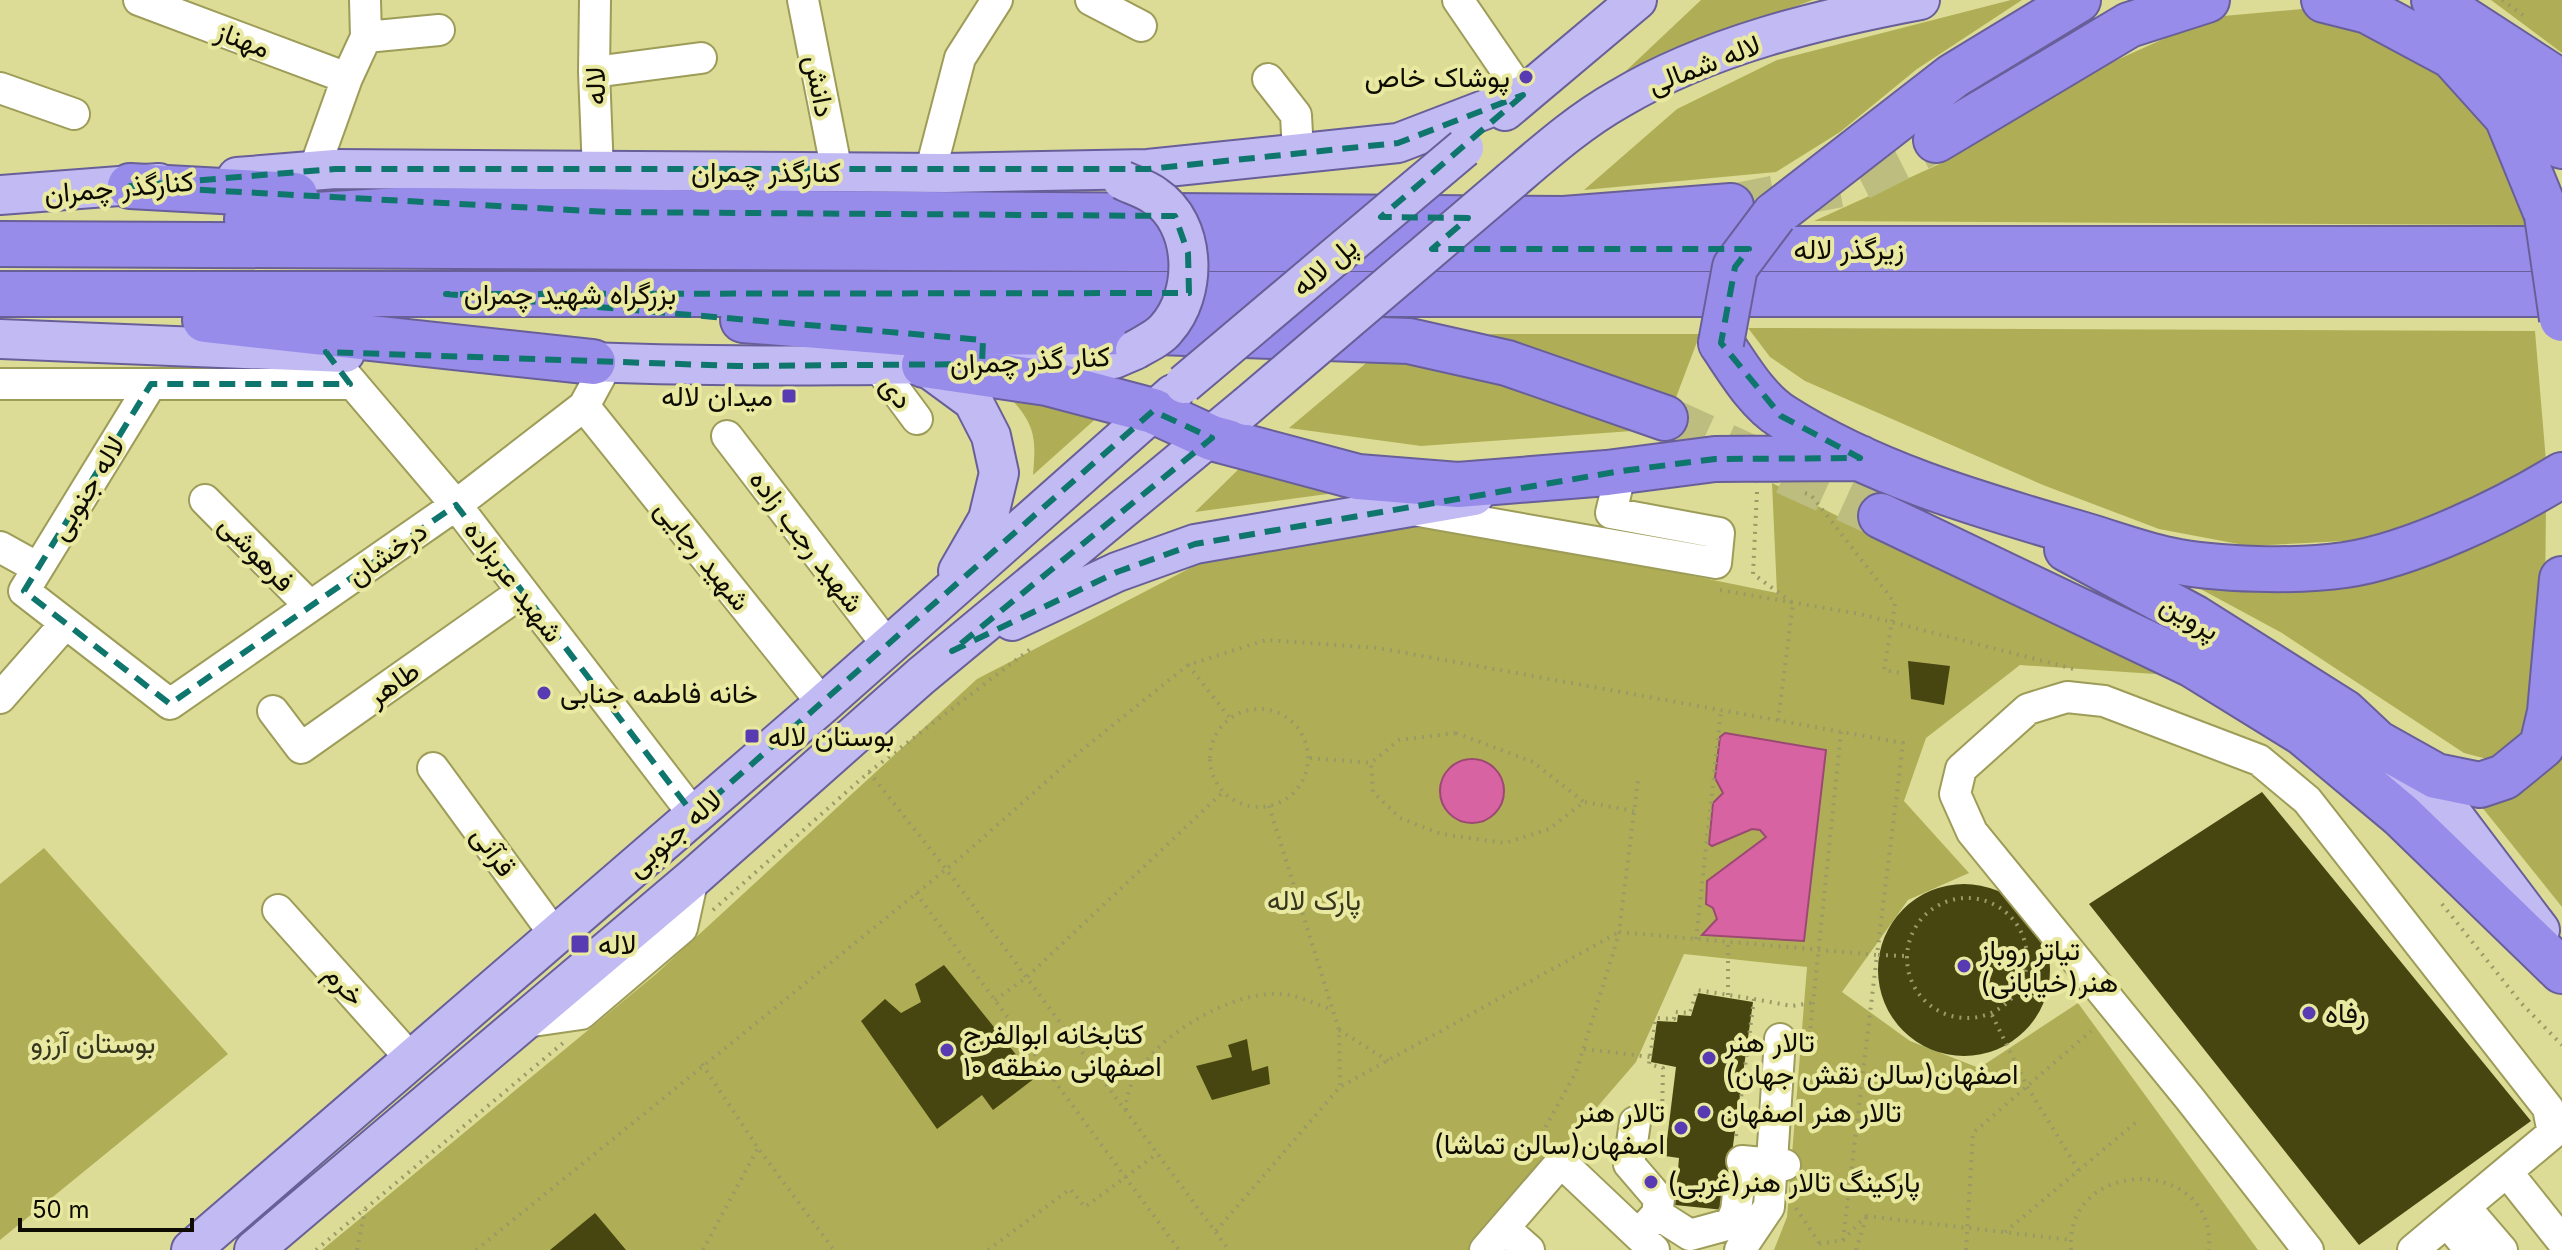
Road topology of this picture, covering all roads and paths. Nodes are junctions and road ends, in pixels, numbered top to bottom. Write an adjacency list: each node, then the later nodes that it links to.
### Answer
1 (139, 0): 20 (street, مهناز)
2 (365, 0): 17 (street)
3 (595, 0): 19 (street, لاله)
4 (803, 0): 31 (street, دانش)
5 (997, 0): 32 (street)
6 (1091, 0): 14 (street)
7 (1458, 0): 24 (street)
8 (1637, 0): 24 (main road)
9 (1920, 0): 33 (main road, لاله شمالی)
10 (2078, 0): 60 (highway, bridge)
11 (2207, 0): 26 (highway)
12 (2324, 0): 38 (highway)
13 (2434, 0): 15 (highway)
14 (1141, 26)
15 (2478, 29): 22 (highway); 27 (highway)
16 (439, 30): 17 (street)
17 (366, 37): 20 (street)
18 (701, 58): 19 (street)
19 (594, 72): 35 (street, لاله)
20 (347, 78): 29 (street)
21 (1268, 79): 28 (street)
22 (2562, 83)
23 (0, 88): 25 (street)
24 (1523, 95): 28 (main road, کنارگذر چمران); 55 (main road, پل لاله, bridge)
25 (74, 114)
26 (1936, 140)
27 (2562, 146)
28 (1298, 153): 30 (main road, کنارگذر چمران)
29 (314, 170): 34 (main road, کنارگذر چمران); 35 (main road, کنارگذر چمران)
30 (1056, 171): 32 (main road, کنارگذر چمران); 49 (main road, کنار گذر چمران, bridge)
31 (837, 172): 32 (main road, کنارگذر چمران); 35 (main road, کنارگذر چمران)
32 (930, 173)
33 (1512, 180): 59 (main road, پل لاله, bridge)
34 (130, 186): 35 (highway); 36 (main road, کنارگذر چمران)
35 (604, 192): 37 (highway); 39 (highway)
36 (0, 195)
37 (1731, 206)
38 (2555, 232): 40 (highway, زیرگذر لاله); 45 (highway, bridge)
39 (0, 242): 40 (highway, بزرگراه شهید چمران)
40 (1137, 249)
41 (1139, 293): 42 (highway, بزرگراه شهید چمران); 43 (highway, زیرگذر لاله)
42 (446, 294): 44 (highway, بزرگراه شهید چمران); 56 (highway)
43 (2562, 294)
44 (0, 296): 50 (highway)
45 (2562, 319)
46 (15, 340): 47 (main road); 52 (street)
47 (326, 352): 50 (main road); 54 (street, شهید عربزاده)
48 (877, 365): 49 (main road); 50 (main road); 57 (street, دی)
49 (924, 365): 55 (highway); 75 (main road)
50 (595, 380): 66 (street, درخشان); 87 (street, شهید رجایی)
51 (0, 384): 52 (street)
52 (30, 384): 53 (street)
53 (151, 384): 54 (street); 72 (street, لاله جنوبی)
54 (350, 384): 66 (street, شهید عربزاده)
55 (1168, 398): 59 (highway); 75 (main road, لاله جنوبی)
56 (1665, 418)
57 (917, 419)
58 (727, 436): 81 (street, شهید رجب زاده)
59 (1212, 438): 62 (highway); 82 (main road, لاله جنوبی)
60 (1860, 458): 61 (highway); 68 (highway)
61 (1741, 459): 62 (highway); 76 (path)
62 (1614, 472): 67 (main road); 67 (street)
63 (2562, 475): 68 (highway)
64 (1797, 491): 78 (path)
65 (205, 500): 77 (street, فرهوشی)
66 (456, 505): 74 (street, شهید عربزاده); 77 (street, درخشان)
67 (1401, 508): 82 (main road)
68 (1991, 508): 93 (highway, پروین)
69 (1881, 516): 117 (highway)
70 (0, 547): 72 (street)
71 (2562, 579): 93 (highway, پروین)
72 (31, 580): 79 (street)
73 (1716, 590): 76 (path)
74 (522, 592): 88 (street, طاهر); 103 (street, شهید عربزاده)
75 (942, 600): 81 (main road, لاله جنوبی)
76 (1793, 603): 78 (path); 91 (path)
77 (310, 606): 79 (street, درخشان)
78 (1894, 623): 84 (path); 85 (path)
79 (65, 624): 86 (street)
80 (1044, 638): 97 (path)
81 (888, 646): 87 (main road, لاله جنوبی)
82 (952, 651): 165 (main road, لاله جنوبی)
83 (1188, 665): 89 (path); 90 (path); 104 (path)
84 (2088, 672)
85 (1901, 673)
86 (1, 697)
87 (823, 704): 103 (main road, لاله جنوبی)
88 (273, 711)
89 (1721, 711): 91 (path); 111 (path)
90 (1230, 718): 94 (path); 99 (path)
91 (1778, 721): 92 (path)
92 (1841, 732): 113 (path); 114 (path)
93 (2377, 743): 116 (main road)
94 (1308, 758): 95 (path); 101 (path)
95 (1371, 763): 100 (path); 100 (path)
96 (433, 768): 110 (street, قرآنی)
97 (869, 772): 104 (path); 108 (path)
98 (1638, 780): 102 (path)
99 (1223, 792): 101 (path); 118 (path)
100 (1584, 802): 102 (path)
101 (1269, 806): 123 (path)
102 (1634, 811): 109 (path)
103 (694, 815): 110 (main road, لاله جنوبی)
104 (946, 869): 105 (path); 118 (path)
105 (916, 893): 121 (path); 135 (path)
106 (2438, 899): 129 (path)
107 (278, 910): 133 (street, خرم)
108 (706, 916)
109 (1619, 932): 111 (path); 130 (path); 134 (path)
110 (555, 935): 133 (main road, لاله جنوبی)
111 (1696, 939): 112 (path)
112 (1728, 942): 113 (path); 119 (path)
113 (1816, 949): 114 (path); 122 (path)
114 (1877, 955): 115 (path); 159 (path)
115 (1907, 956): 124 (path); 124 (path)
116 (2562, 960)
117 (2562, 971)
118 (1027, 977): 121 (path); 139 (path)
119 (1728, 995): 120 (path); 131 (path)
120 (1754, 999): 122 (path); 127 (path)
121 (995, 1000): 149 (path)
122 (1812, 1003): 132 (path)
123 (1333, 1010): 125 (path); 139 (path)
124 (1992, 1014): 137 (path)
125 (1339, 1030): 134 (path); 136 (path)
126 (2091, 1031): 137 (path)
127 (1749, 1037): 132 (path); 145 (path)
128 (566, 1040): 151 (path)
129 (2562, 1045)
130 (1584, 1049): 131 (path); 146 (path)
131 (1650, 1057): 141 (path)
132 (1778, 1057): 145 (street)
133 (412, 1060): 138 (main road, لاله جنوبی)
134 (1390, 1062): 136 (path)
135 (702, 1064): 143 (path); 168 (path)
136 (1340, 1087): 155 (path)
137 (2028, 1088): 147 (path); 154 (path)
138 (370, 1097): 163 (main road, لاله جنوبی); 164 (main road)
139 (1126, 1110): 144 (path)
140 (2140, 1119): 147 (path)
141 (1648, 1120): 157 (street)
142 (2558, 1139): 148 (street); 180 (street)
143 (758, 1148): 169 (path); 170 (path)
144 (1158, 1153): 149 (path); 155 (path)
145 (1754, 1163): 157 (street); 175 (street)
146 (1524, 1165)
147 (2079, 1171): 156 (path)
148 (2507, 1172): 152 (street); 161 (street)
149 (1125, 1177): 171 (path); 172 (path)
150 (1797, 1196): 162 (path)
151 (365, 1208): 166 (path); 167 (path)
152 (2456, 1214): 181 (street); 182 (street); 183 (street)
153 (1866, 1216): 154 (path); 159 (path); 176 (path)
154 (1967, 1228): 156 (path); 177 (path)
155 (1216, 1231): 173 (path)
156 (2005, 1232): 160 (path)
157 (1649, 1233): 158 (street)
158 (1495, 1239): 174 (street)
159 (1843, 1240): 162 (path)
160 (2071, 1240): 178 (path); 179 (path)
161 (2562, 1241)
162 (1821, 1248)
163 (191, 1250)
164 (211, 1250)
165 (254, 1250)
166 (316, 1250)
167 (357, 1250)
168 (476, 1250)
169 (703, 1250)
170 (834, 1250)
171 (988, 1250)
172 (1179, 1250)
173 (1229, 1250)
174 (1529, 1250)
175 (1740, 1250)
176 (1856, 1250)
177 (1966, 1250)
178 (2071, 1250)
179 (2209, 1250)
180 (2308, 1250)
181 (2414, 1250)
182 (2470, 1250)
183 (2502, 1250)

